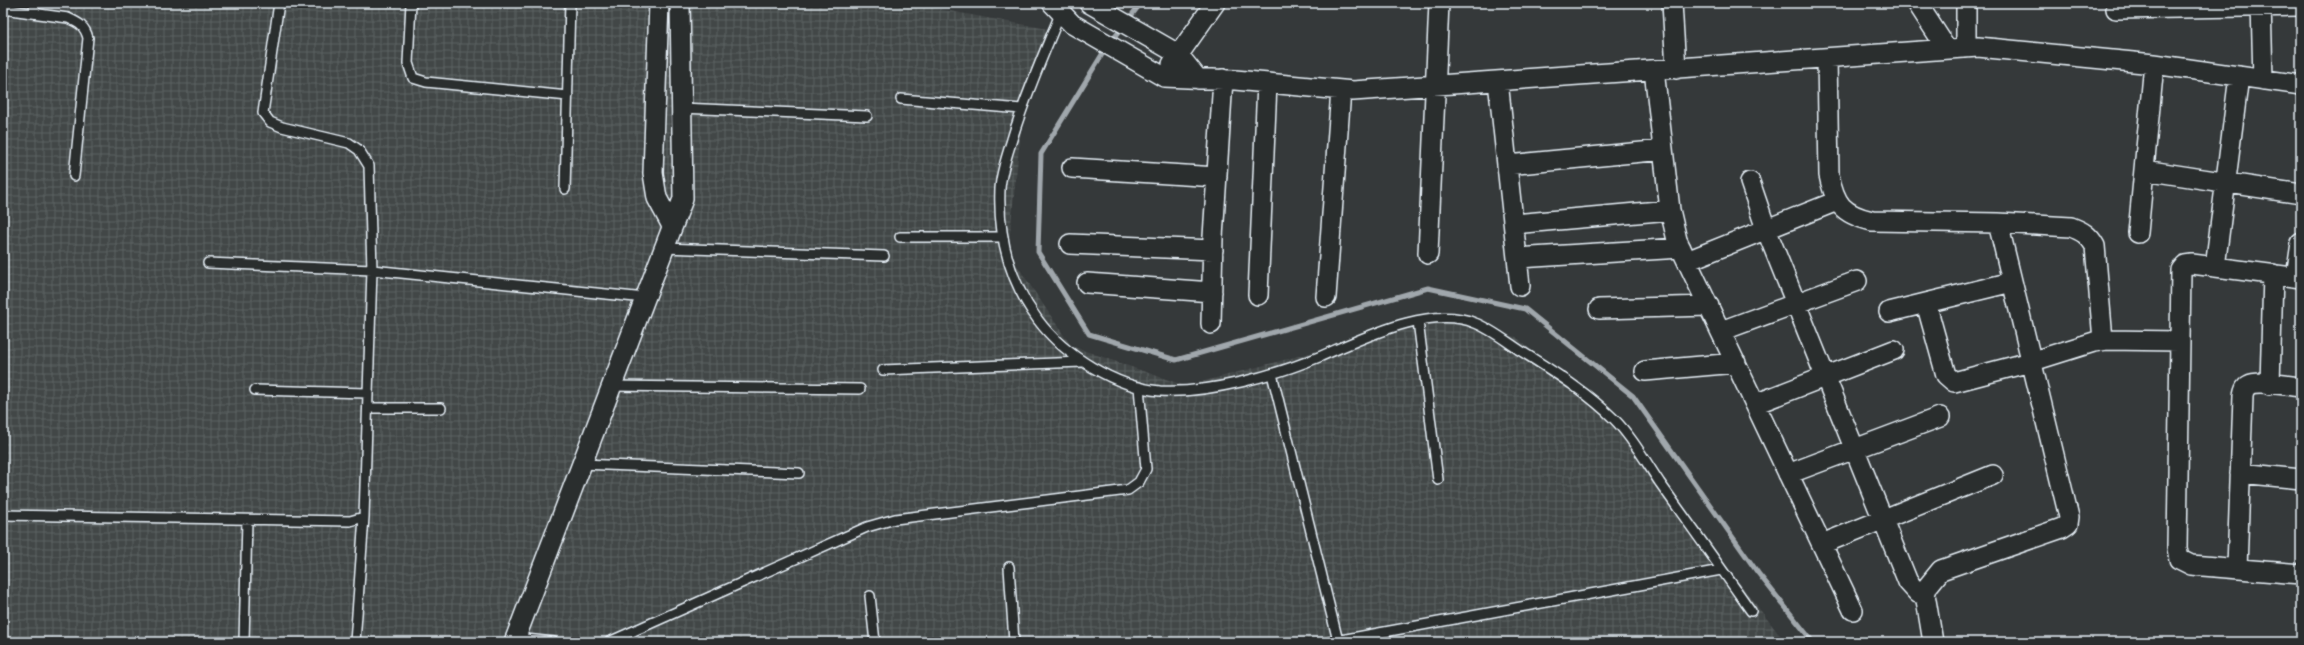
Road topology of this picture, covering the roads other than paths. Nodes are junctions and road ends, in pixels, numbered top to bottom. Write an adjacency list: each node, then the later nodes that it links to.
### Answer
1 (35, 3): 17 (lane)
2 (280, 3): 70 (lane)
3 (411, 3): 36 (lane)
4 (570, 3): 36 (lane)
5 (659, 3): 55 (street)
6 (680, 3): 38 (street)
7 (1088, 3): 21 (street)
8 (1215, 3): 21 (street)
9 (1439, 3): 33 (street)
10 (1672, 3): 24 (street)
11 (1917, 3): 20 (street)
12 (1966, 3): 19 (street)
13 (2261, 5): 14 (street); 16 (street); 30 (street)
14 (2301, 6)
15 (3, 9): 17 (lane)
16 (2116, 9)
17 (34, 13): 45 (lane)
18 (1062, 13): 27 (street); 39 (lane)
19 (1966, 48): 20 (street); 23 (street)
20 (1947, 49): 22 (street)
21 (1178, 54): 27 (street); 28 (street)
22 (1827, 58): 24 (street); 51 (street)
23 (2154, 64): 26 (street); 44 (street)
24 (1676, 69): 25 (street)
25 (1654, 70): 31 (street); 41 (street)
26 (2239, 76): 30 (street); 48 (street)
27 (1164, 77): 28 (street)
28 (1198, 78): 29 (street)
29 (1224, 79): 32 (street); 46 (street)
30 (2263, 80): 34 (street)
31 (1498, 81): 33 (street); 42 (street)
32 (1267, 83): 35 (street); 78 (street)
33 (1436, 85): 35 (street); 64 (street)
34 (2301, 86)
35 (1341, 90): 79 (street)
36 (568, 96): 49 (lane)
37 (901, 99): 39 (lane)
38 (681, 108): 40 (lane); 55 (street)
39 (1022, 109): 59 (lane)
40 (866, 116)
41 (1663, 150): 42 (street); 52 (street)
42 (1507, 165): 54 (street)
43 (1072, 168): 46 (street)
44 (2144, 170): 48 (street); 57 (street)
45 (74, 176)
46 (1217, 177): 63 (street)
47 (1750, 182): 56 (street)
48 (2225, 182): 50 (street); 69 (street)
49 (565, 189)
50 (2301, 194)
51 (1837, 201): 53 (street); 56 (street)
52 (1670, 210): 54 (street); 65 (street)
53 (1998, 223): 74 (street); 89 (street)
54 (1514, 224): 67 (street)
55 (672, 226): 62 (street)
56 (1766, 229): 65 (street); 81 (street)
57 (2138, 233)
58 (900, 237): 59 (lane)
59 (1002, 237): 92 (lane)
60 (2301, 243): 72 (street)
61 (1070, 244): 63 (street)
62 (664, 248): 66 (lane); 80 (street)
63 (1213, 250): 77 (street)
64 (1428, 254)
65 (1684, 255): 67 (street); 83 (street)
66 (884, 256)
67 (1517, 258): 76 (street)
68 (208, 263): 70 (lane)
69 (2215, 267): 71 (street); 90 (street)
70 (372, 270): 80 (lane); 105 (lane)
71 (2273, 274): 72 (street); 99 (street)
72 (2299, 278)
73 (1857, 281): 81 (street)
74 (2012, 282): 82 (street); 93 (street)
75 (1087, 283): 77 (street)
76 (1520, 286)
77 (1212, 292): 87 (street)
78 (1258, 295)
79 (1326, 297)
80 (645, 298): 100 (street)
81 (1797, 303): 88 (street); 98 (street)
82 (1926, 303): 85 (street); 93 (street)
83 (1709, 306): 84 (street); 88 (street)
84 (1599, 309)
85 (1889, 312)
86 (1418, 322): 97 (lane); 116 (lane); 125 (lane)
87 (1211, 324)
88 (1721, 331): 94 (street)
89 (2103, 340): 90 (street); 93 (street)
90 (2179, 341): 124 (street)
91 (1894, 350): 98 (street)
92 (1082, 362): 95 (lane); 101 (lane)
93 (2030, 362): 127 (street)
94 (1736, 363): 96 (street); 106 (street)
95 (883, 370)
96 (1645, 371)
97 (1272, 374): 101 (lane); 132 (lane)
98 (1826, 376): 106 (street); 110 (street)
99 (2270, 384): 102 (street); 113 (street)
100 (611, 386): 103 (lane); 111 (street)
101 (1139, 387): 136 (lane)
102 (2301, 387)
103 (860, 388)
104 (255, 390): 105 (lane)
105 (367, 393): 107 (lane)
106 (1755, 404): 114 (street)
107 (368, 408): 108 (lane); 119 (lane)
108 (442, 408)
109 (1940, 417): 110 (street)
110 (1854, 449): 114 (street); 121 (street)
111 (582, 464): 112 (lane); 131 (street)
112 (799, 473)
113 (2240, 473): 117 (street); 124 (street)
114 (1788, 474): 122 (street)
115 (1993, 475): 121 (street)
116 (1438, 480)
117 (2301, 480)
118 (3, 515): 120 (lane)
119 (364, 517): 120 (lane); 134 (lane)
120 (247, 520): 133 (lane)
121 (1882, 520): 122 (street); 127 (street)
122 (1822, 544): 129 (street)
123 (1009, 567): 138 (lane)
124 (2237, 568): 126 (street)
125 (1721, 570): 130 (lane); 132 (lane)
126 (2301, 574)
127 (1925, 594): 139 (street)
128 (870, 596): 137 (lane)
129 (1853, 610)
130 (1751, 611)
131 (515, 640): 135 (lane)
132 (1334, 641)
133 (244, 642)
134 (355, 642)
135 (554, 642)
136 (609, 642)
137 (875, 642)
138 (1014, 642)
139 (1932, 642)

